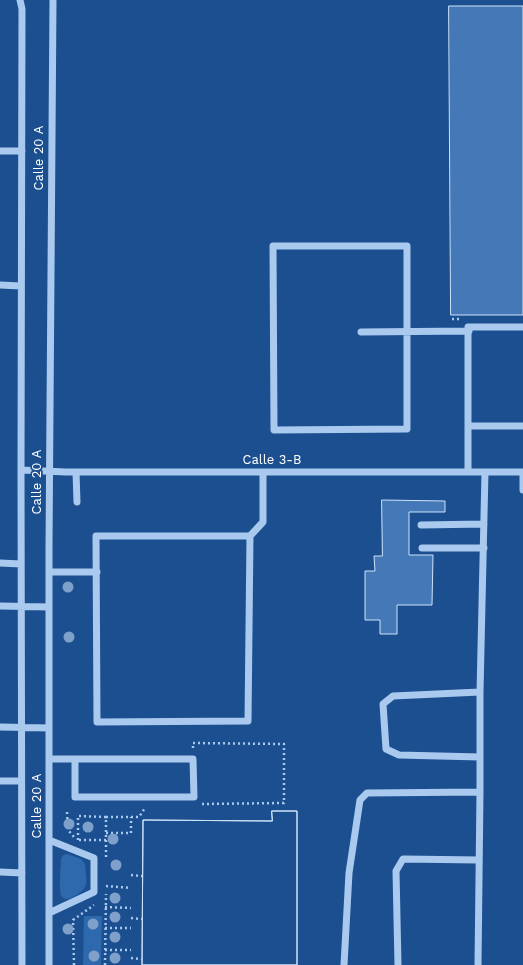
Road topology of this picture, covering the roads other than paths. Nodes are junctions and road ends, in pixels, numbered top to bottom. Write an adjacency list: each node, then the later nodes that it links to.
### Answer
1 (20, 0): 4 (street, Calle 20 A)
2 (53, 0): 14 (street, Calle 20 A)
3 (0, 151): 4 (street)
4 (22, 151): 6 (street, Calle 20 A)
5 (0, 286): 6 (street)
6 (21, 286): 13 (street, Calle 20 A)
7 (523, 327): 8 (street)
8 (468, 331): 10 (street); 11 (street)
9 (361, 332): 10 (street)
10 (407, 332): 10 (street)
11 (468, 426): 12 (street); 17 (street)
12 (523, 426)
13 (21, 470): 14 (street, Calle 3-B); 28 (street, Calle 20 A)
14 (49, 471): 15 (street, Calle 3-B); 29 (street, Calle 20 A)
15 (76, 472): 16 (street, Calle 3-B); 21 (street)
16 (263, 472): 17 (street, Calle 3-B); 24 (street)
17 (468, 472): 18 (street, Calle 3-B)
18 (485, 472): 19 (street, Calle 3-B); 22 (street)
19 (523, 472): 20 (street)
20 (523, 490)
21 (77, 502)
22 (484, 524): 23 (street); 26 (street)
23 (421, 525)
24 (250, 536): 30 (street); 30 (street)
25 (422, 548): 26 (street)
26 (484, 548): 34 (street)
27 (0, 564): 28 (street)
28 (21, 564): 32 (street, Calle 20 A)
29 (49, 572): 30 (street); 33 (street, Calle 20 A)
30 (96, 572)
31 (0, 606): 32 (street)
32 (21, 606): 33 (street); 36 (street, Calle 20 A)
33 (49, 607): 37 (street, Calle 20 A)
34 (480, 692): 38 (street); 38 (street)
35 (0, 727): 36 (street)
36 (21, 727): 37 (street); 42 (street, Calle 20 A)
37 (49, 728): 39 (street, Calle 20 A)
38 (480, 757): 43 (street)
39 (49, 759): 40 (street); 44 (street, Calle 20 A)
40 (75, 759): 40 (street)
41 (0, 781): 42 (street)
42 (21, 781): 47 (street, Calle 20 A)
43 (480, 792): 45 (street); 51 (street)
44 (49, 840): 48 (street, Calle 20 A); 48 (street)
45 (479, 860): 52 (street); 53 (street)
46 (0, 872): 47 (street)
47 (22, 873): 49 (street, Calle 20 A)
48 (49, 913): 50 (street, Calle 20 A)
49 (22, 965)
50 (49, 965)
51 (344, 965)
52 (398, 965)
53 (478, 965)

